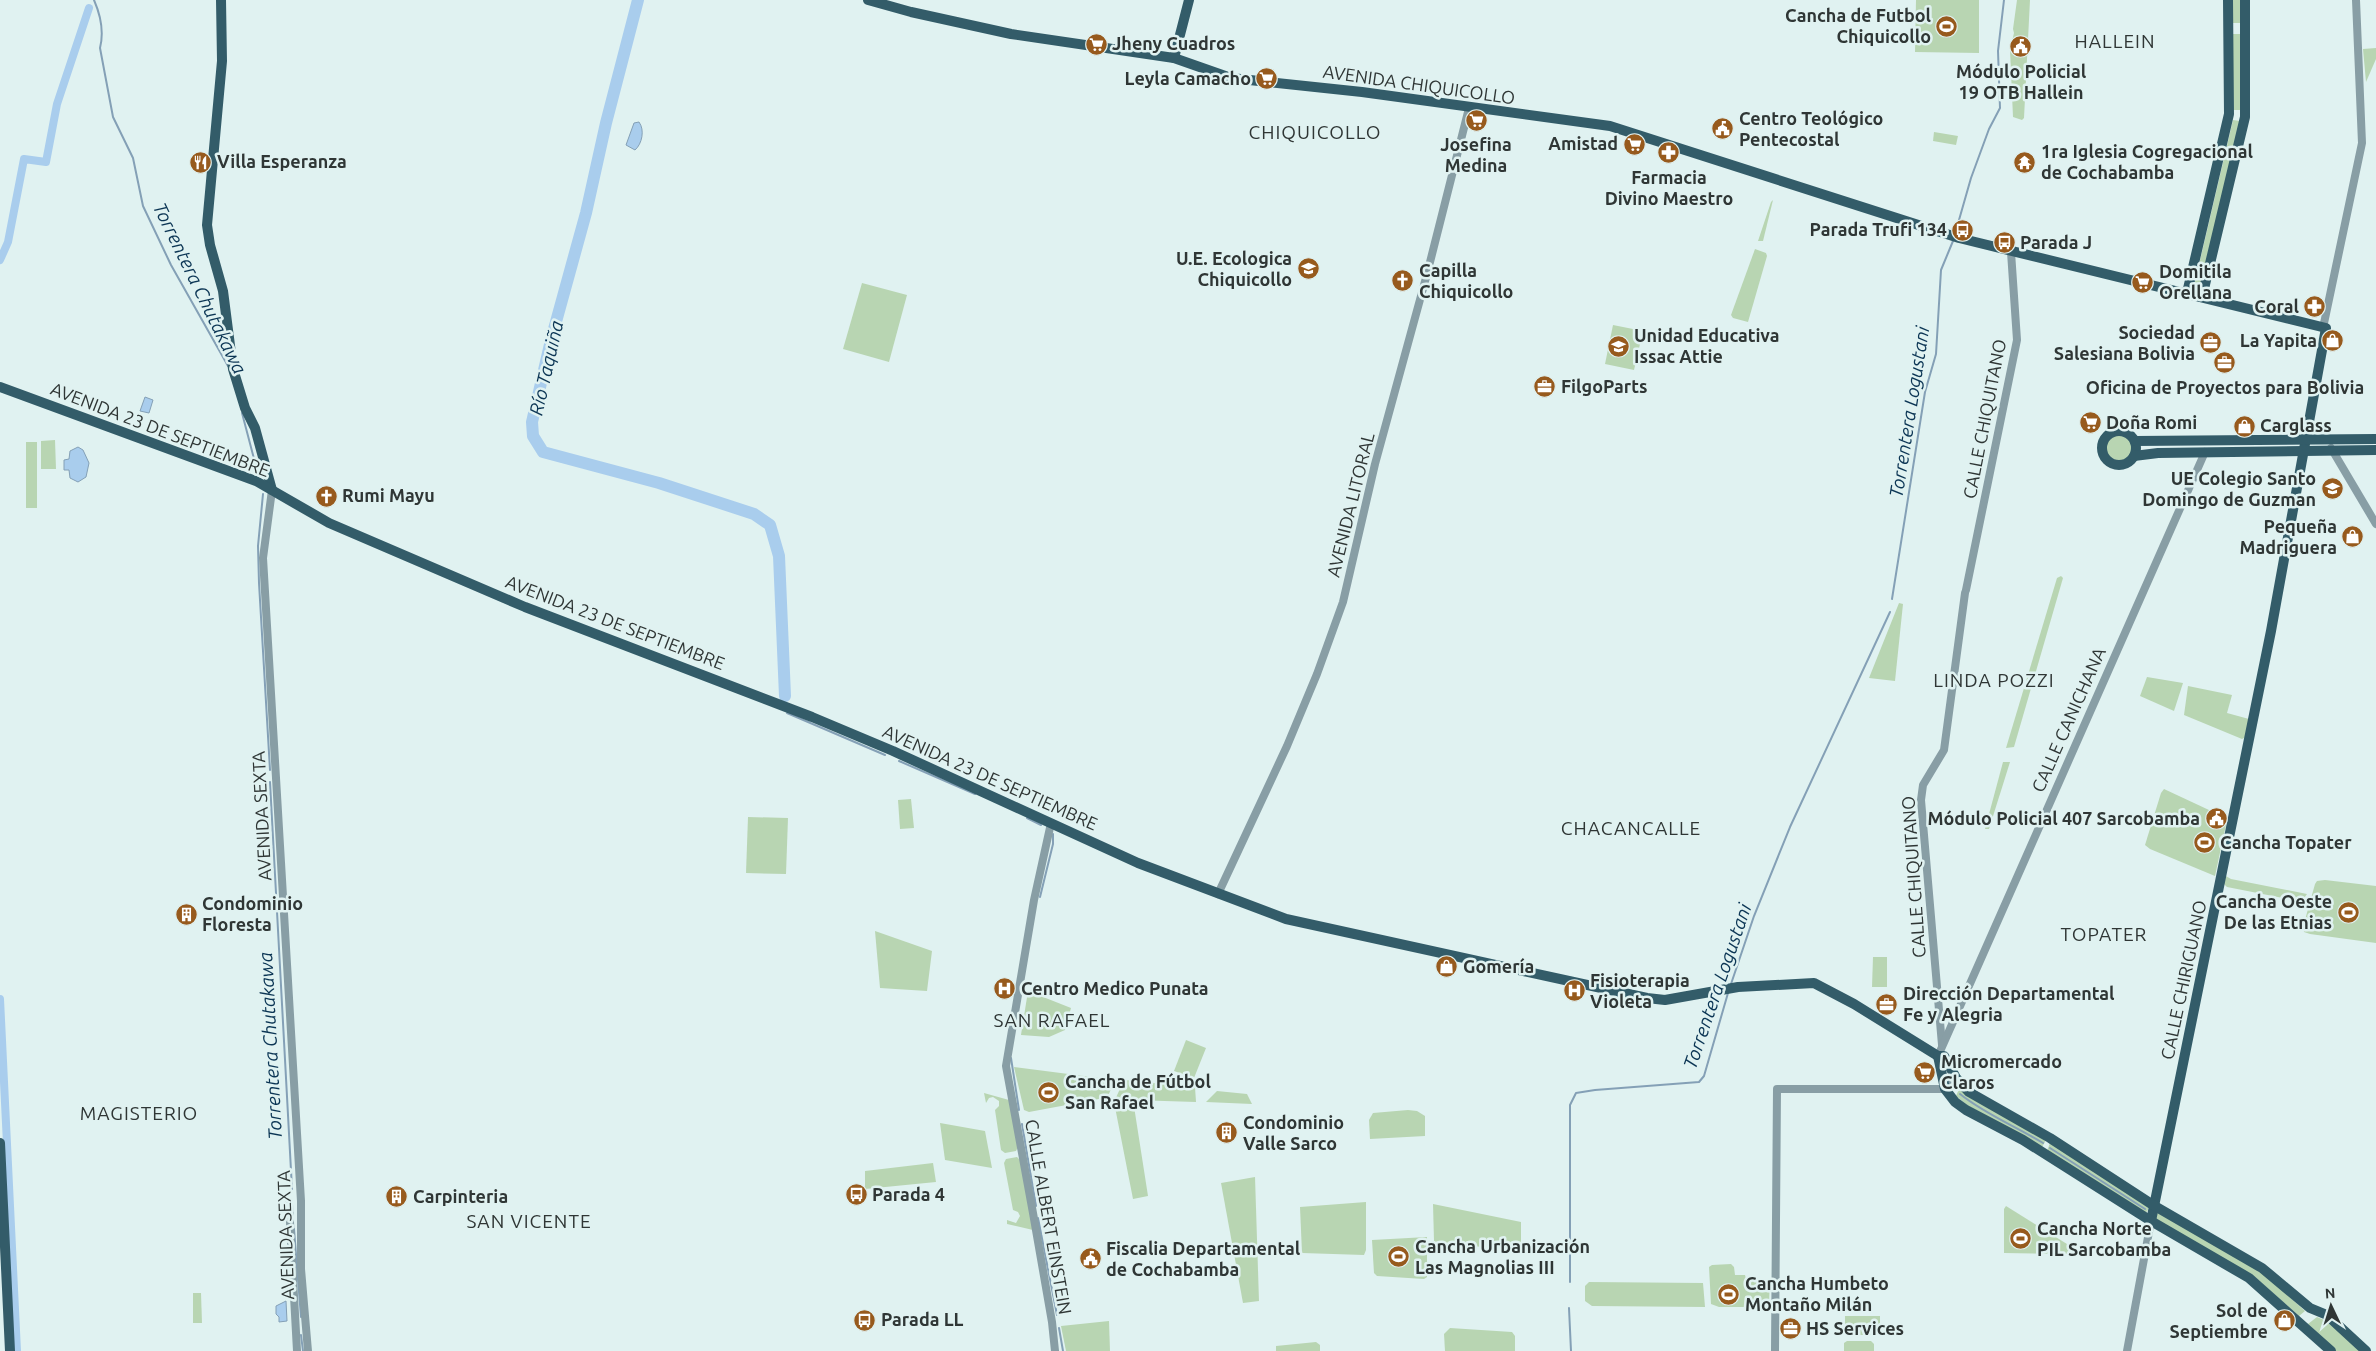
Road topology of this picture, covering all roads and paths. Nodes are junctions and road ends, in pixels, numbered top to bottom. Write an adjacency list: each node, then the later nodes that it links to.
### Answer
1 (221, 0): 23 (main road)
2 (868, 0): 7 (main road, AVENIDA CHIQUICOLLO)
3 (1189, 0): 7 (main road)
4 (2228, 0): 10 (main road)
5 (2245, 0): 11 (main road)
6 (2356, 0): 12 (street)
7 (1174, 58): 8 (main road, AVENIDA CHIQUICOLLO)
8 (1469, 108): 9 (main road, AVENIDA CHIQUICOLLO); 26 (street, AVENIDA LITORAL)
9 (2011, 252): 10 (main road, AVENIDA CHIQUICOLLO); 27 (street, CALLE CHIQUITANO)
10 (2187, 293): 11 (main road, AVENIDA CHIQUICOLLO)
11 (2202, 297): 12 (main road, AVENIDA CHIQUICOLLO)
12 (2324, 328): 14 (main road, CALLE CHIRIGUANO)
13 (0, 387): 23 (main road, AVENIDA 23 DE SEPTIEMBRE)
14 (2307, 438): 15 (main road); 17 (main road); 19 (main road, CALLE CHIRIGUANO)
15 (2331, 438): 16 (main road); 20 (street)
16 (2376, 439)
17 (2135, 441): 22 (main road); 22 (main road)
18 (2376, 450): 20 (main road)
19 (2305, 451): 20 (main road); 21 (main road); 33 (main road, CALLE CHIRIGUANO)
20 (2331, 451): 24 (street)
21 (2205, 452): 22 (main road); 27 (street, CALLE CANICHANA)
22 (2134, 456)
23 (269, 488): 25 (main road, AVENIDA 23 DE SEPTIEMBRE); 37 (street, AVENIDA SEXTA)
24 (2376, 524)
25 (1051, 823): 26 (main road, AVENIDA 23 DE SEPTIEMBRE); 38 (street, CALLE ALBERT EINSTEIN)
26 (1218, 894): 28 (main road, AVENIDA 23 DE SEPTIEMBRE)
27 (1942, 1045): 28 (street, CALLE CANICHANA)
28 (1938, 1056): 29 (main road, AVENIDA 23 DE SEPTIEMBRE); 30 (main road)
29 (1956, 1078): 30 (street); 33 (main road)
30 (1945, 1089): 34 (main road); 39 (street)
31 (0, 1143): 35 (main road)
32 (289, 1204): 36 (street, AVENIDA SEXTA)
33 (2153, 1205): 34 (main road, CALLE CHIRIGUANO); 42 (main road)
34 (2151, 1221): 40 (street, CALLE CHIRIGUANO); 41 (main road)
35 (10, 1351)
36 (297, 1351)
37 (308, 1351)
38 (1055, 1351)
39 (1775, 1351)
40 (2127, 1351)
41 (2331, 1351)
42 (2366, 1351)

